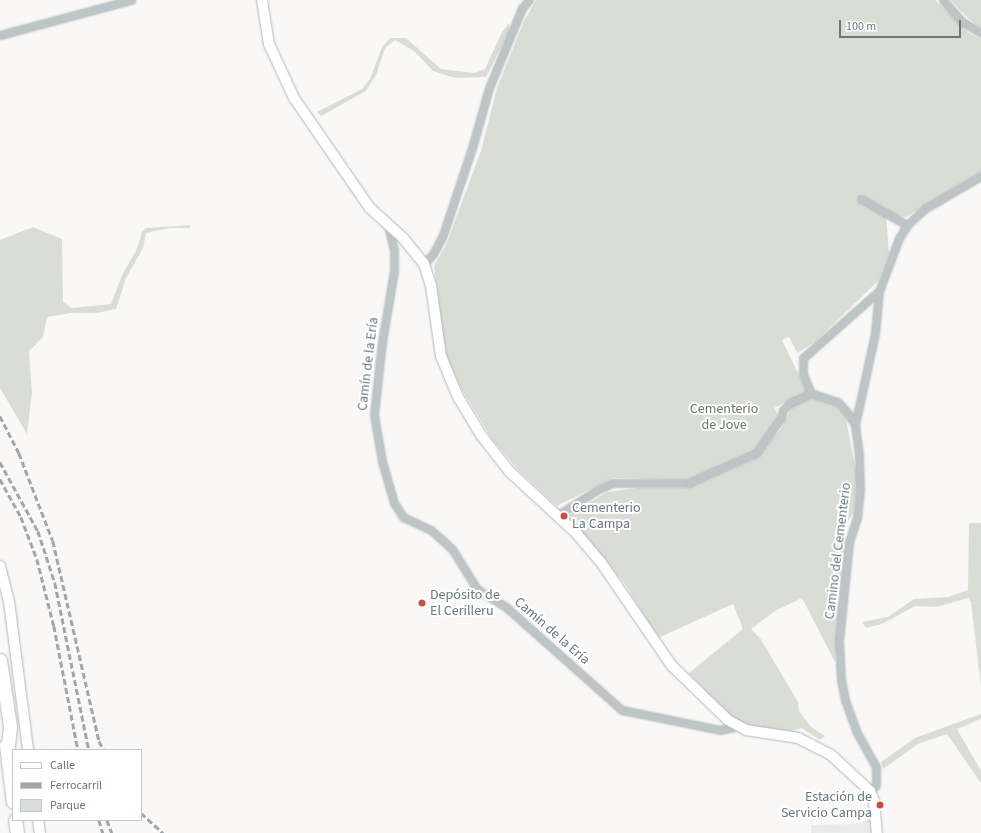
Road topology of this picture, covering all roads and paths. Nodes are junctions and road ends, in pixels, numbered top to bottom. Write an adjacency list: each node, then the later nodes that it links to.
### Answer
1 (131, 0): 6 (street)
2 (262, 0): 10 (street)
3 (529, 0): 11 (street)
4 (943, 0): 5 (street)
5 (981, 33)
6 (0, 35)
7 (981, 176): 9 (street, Camino del Cementerio)
8 (862, 199): 9 (street)
9 (907, 225): 12 (street, Camino del Cementerio)
10 (388, 226): 11 (street); 19 (street, Camín de la Ería)
11 (424, 264): 15 (street)
12 (879, 291): 13 (street, Camino del Cementerio); 14 (street, Camino del Cementerio)
13 (811, 393): 14 (street); 15 (street)
14 (855, 425): 22 (street, Camino del Cementerio)
15 (558, 515): 19 (street)
16 (0, 566): 21 (street)
17 (0, 660): 20 (highway)
18 (0, 712): 20 (highway)
19 (738, 726): 22 (street)
20 (4, 748): 23 (highway)
21 (28, 749)
22 (870, 792): 28 (street)
23 (12, 796)
24 (15, 821): 26 (highway)
25 (38, 821): 27 (street)
26 (17, 833)
27 (40, 833)
28 (877, 833)

